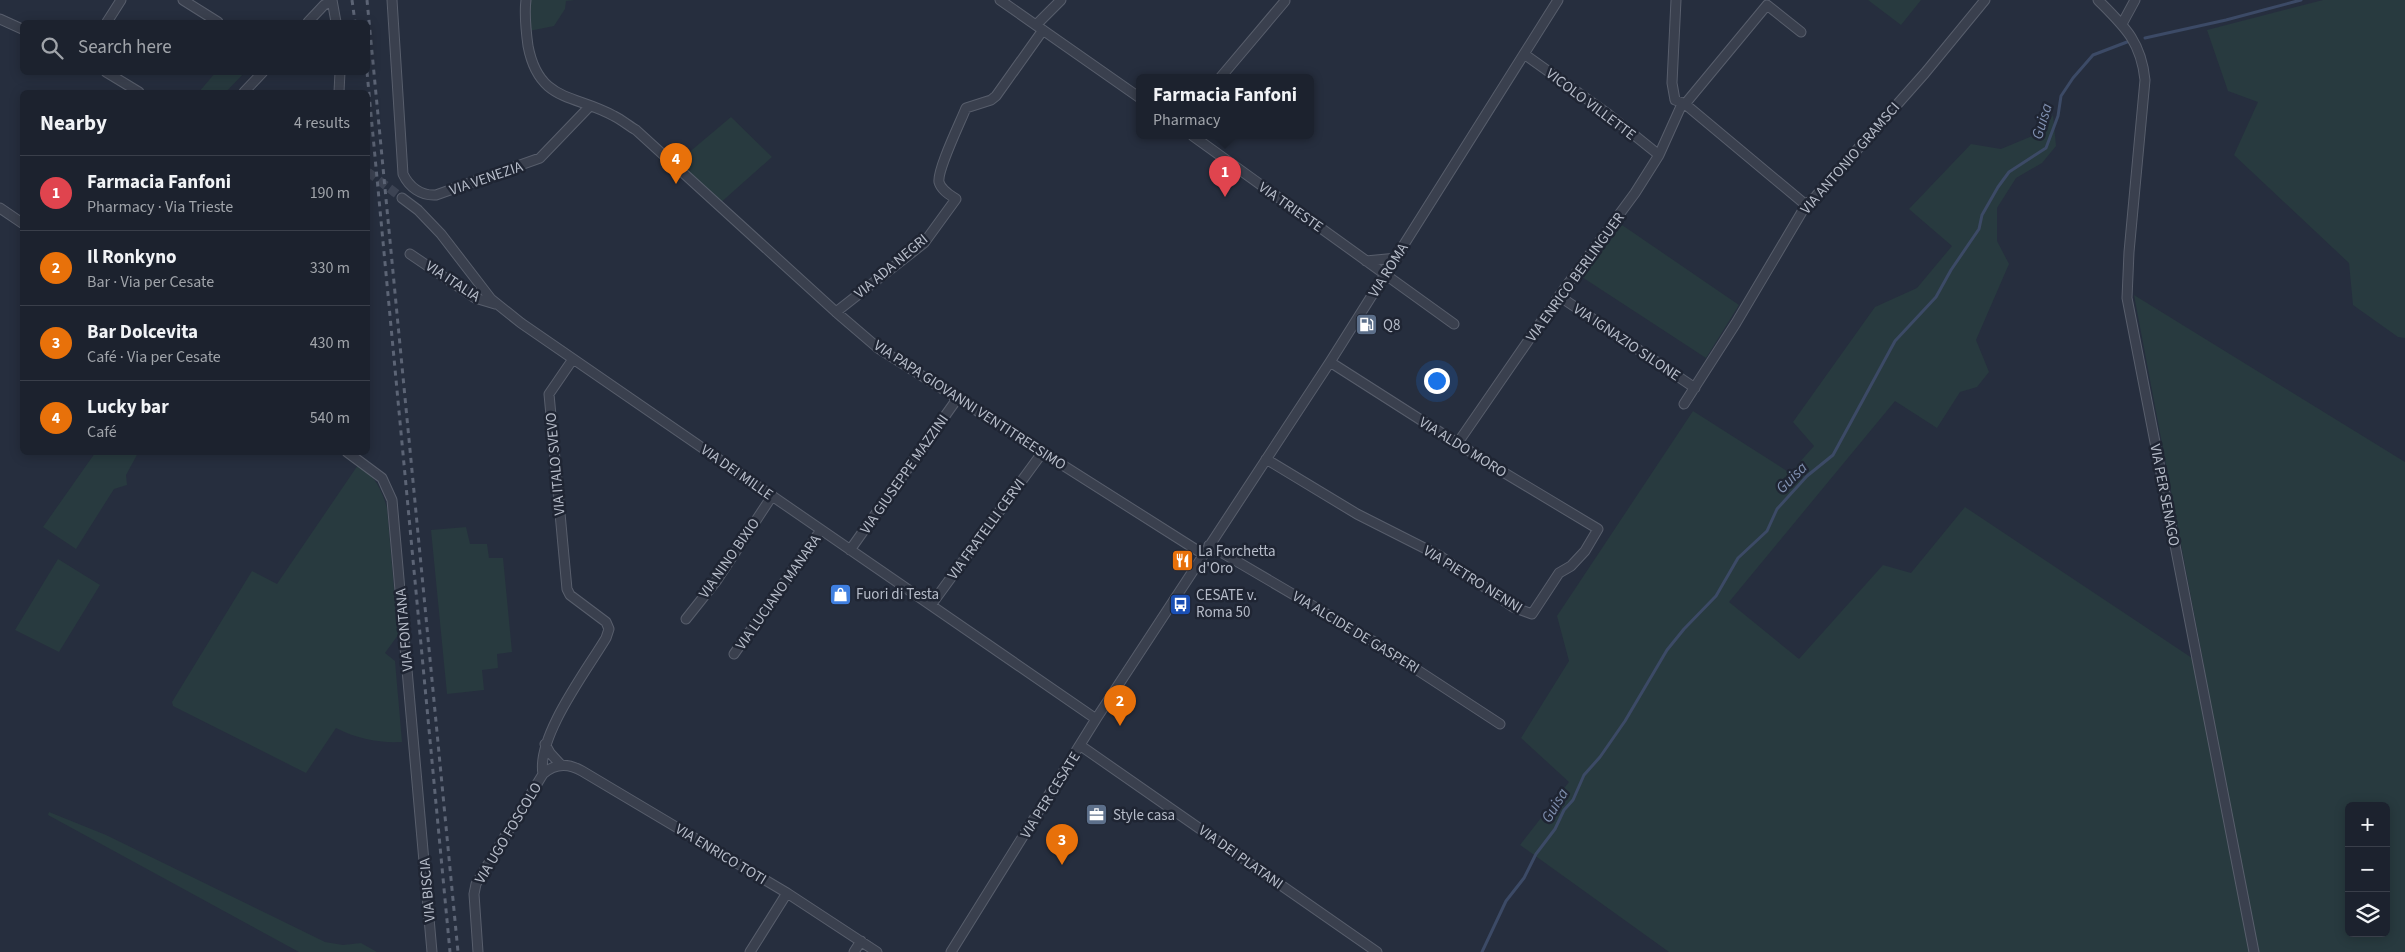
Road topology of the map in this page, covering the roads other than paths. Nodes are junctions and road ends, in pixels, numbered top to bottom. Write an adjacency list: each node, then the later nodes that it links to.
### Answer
1 (121, 0): 15 (street)
2 (182, 0): 16 (street)
3 (392, 0): 33 (street, VIA VENEZIA)
4 (526, 0): 33 (street)
5 (1000, 0): 20 (street)
6 (1061, 0): 20 (street)
7 (1557, 0): 23 (street, VIA ROMA)
8 (1676, 0): 32 (street)
9 (1984, 0): 37 (street, VIA ANTONIO GRAMSCI)
10 (2098, 0): 19 (street, VIA PER SENAGO)
11 (2134, 0): 19 (street)
12 (332, 1): 17 (street); 18 (street)
13 (1285, 1): 24 (street)
14 (0, 19): 21 (street)
15 (108, 20)
16 (215, 20)
17 (310, 20)
18 (336, 20)
19 (2122, 24): 84 (street, VIA PER SENAGO)
20 (1040, 27): 31 (street); 46 (street, VIA ADA NEGRI)
21 (20, 28)
22 (1801, 32): 32 (street, VIA ENRICO BERLINGUER)
23 (1524, 54): 35 (street, VICOLO VILLETTE); 41 (street, VIA ROMA)
24 (1223, 74)
25 (111, 75): 28 (street)
26 (260, 75): 29 (street)
27 (340, 75): 30 (street)
28 (136, 90)
29 (246, 90)
30 (339, 90)
31 (1136, 95)
32 (1684, 104): 35 (street, VIA ENRICO BERLINGUER); 37 (street)
33 (590, 106): 46 (street, VIA PAPA GIOVANNI VENTITREESIMO)
34 (1196, 139): 42 (street, VIA TRIESTE)
35 (1659, 155): 44 (street, VIA ENRICO BERLINGUER)
36 (402, 198): 45 (street, VIA DEI MILLE)
37 (1806, 204): 50 (street, VIA ANTONIO GRAMSCI)
38 (0, 208): 39 (street)
39 (20, 222)
40 (410, 254): 45 (street, VIA ITALIA)
41 (1397, 258): 42 (street); 43 (street, VIA ROMA)
42 (1366, 261): 43 (street, VIA TRIESTE)
43 (1385, 274): 47 (street, VIA TRIESTE); 49 (street, VIA ROMA)
44 (1559, 296): 50 (street, VIA IGNAZIO SILONE); 53 (street, VIA ENRICO BERLINGUER)
45 (498, 305): 48 (street, VIA DEI MILLE)
46 (836, 312): 51 (street, VIA PAPA GIOVANNI VENTITREESIMO)
47 (1454, 324)
48 (573, 359): 57 (street, VIA DEI MILLE); 63 (street, VIA ITALO SVEVO)
49 (1330, 362): 53 (street, VIA ALDO MORO); 56 (street, VIA ROMA)
50 (1694, 388): 52 (street, VIA ANTONIO GRAMSCI)
51 (957, 399): 54 (street, VIA PAPA GIOVANNI VENTITREESIMO); 61 (street, VIA GIUSEPPE MAZZINI)
52 (1684, 404)
53 (1457, 444): 58 (street, VIA ALDO MORO)
54 (1042, 452): 62 (street, VIA PAPA GIOVANNI VENTITREESIMO); 64 (street, VIA FRATELLI CERVI)
55 (351, 455): 74 (street, VIA FONTANA)
56 (1266, 459): 58 (street, VIA PIETRO NENNI); 60 (street, VIA ROMA)
57 (772, 496): 59 (street, VIA DEI MILLE); 65 (street, VIA NINO BIXIO)
58 (1598, 529)
59 (821, 530): 61 (street, VIA DEI MILLE); 67 (street, VIA LUCIANO MANARA)
60 (1209, 545): 62 (street, VIA ROMA); 69 (street, VIA ALCIDE DE GASPERI)
61 (850, 550): 64 (street, VIA DEI MILLE)
62 (1203, 554): 66 (street, VIA ROMA)
63 (566, 577): 70 (street, VIA UGO FOSCOLO)
64 (931, 605): 68 (street, VIA DEI MILLE)
65 (686, 619)
66 (1149, 638): 68 (street, VIA PER CESATE)
67 (734, 654)
68 (1096, 719): 71 (street, VIA PER CESATE)
69 (1500, 724)
70 (545, 744): 72 (street); 73 (street, VIA UGO FOSCOLO)
71 (1081, 746): 82 (street, VIA PER CESATE); 83 (street, VIA DEI PLATANI)
72 (560, 765): 73 (street, VIA UGO FOSCOLO); 75 (street, VIA ENRICO TOTI)
73 (543, 774): 78 (street, VIA UGO FOSCOLO)
74 (422, 828): 77 (street, VIA BISCIA)
75 (787, 893): 76 (street, VIA ENRICO TOTI); 79 (street)
76 (861, 941): 80 (street); 81 (street, VIA ENRICO TOTI)
77 (432, 952)
78 (478, 952)
79 (750, 952)
80 (854, 952)
81 (877, 952)
82 (951, 952)
83 (1377, 952)
84 (2254, 952)

